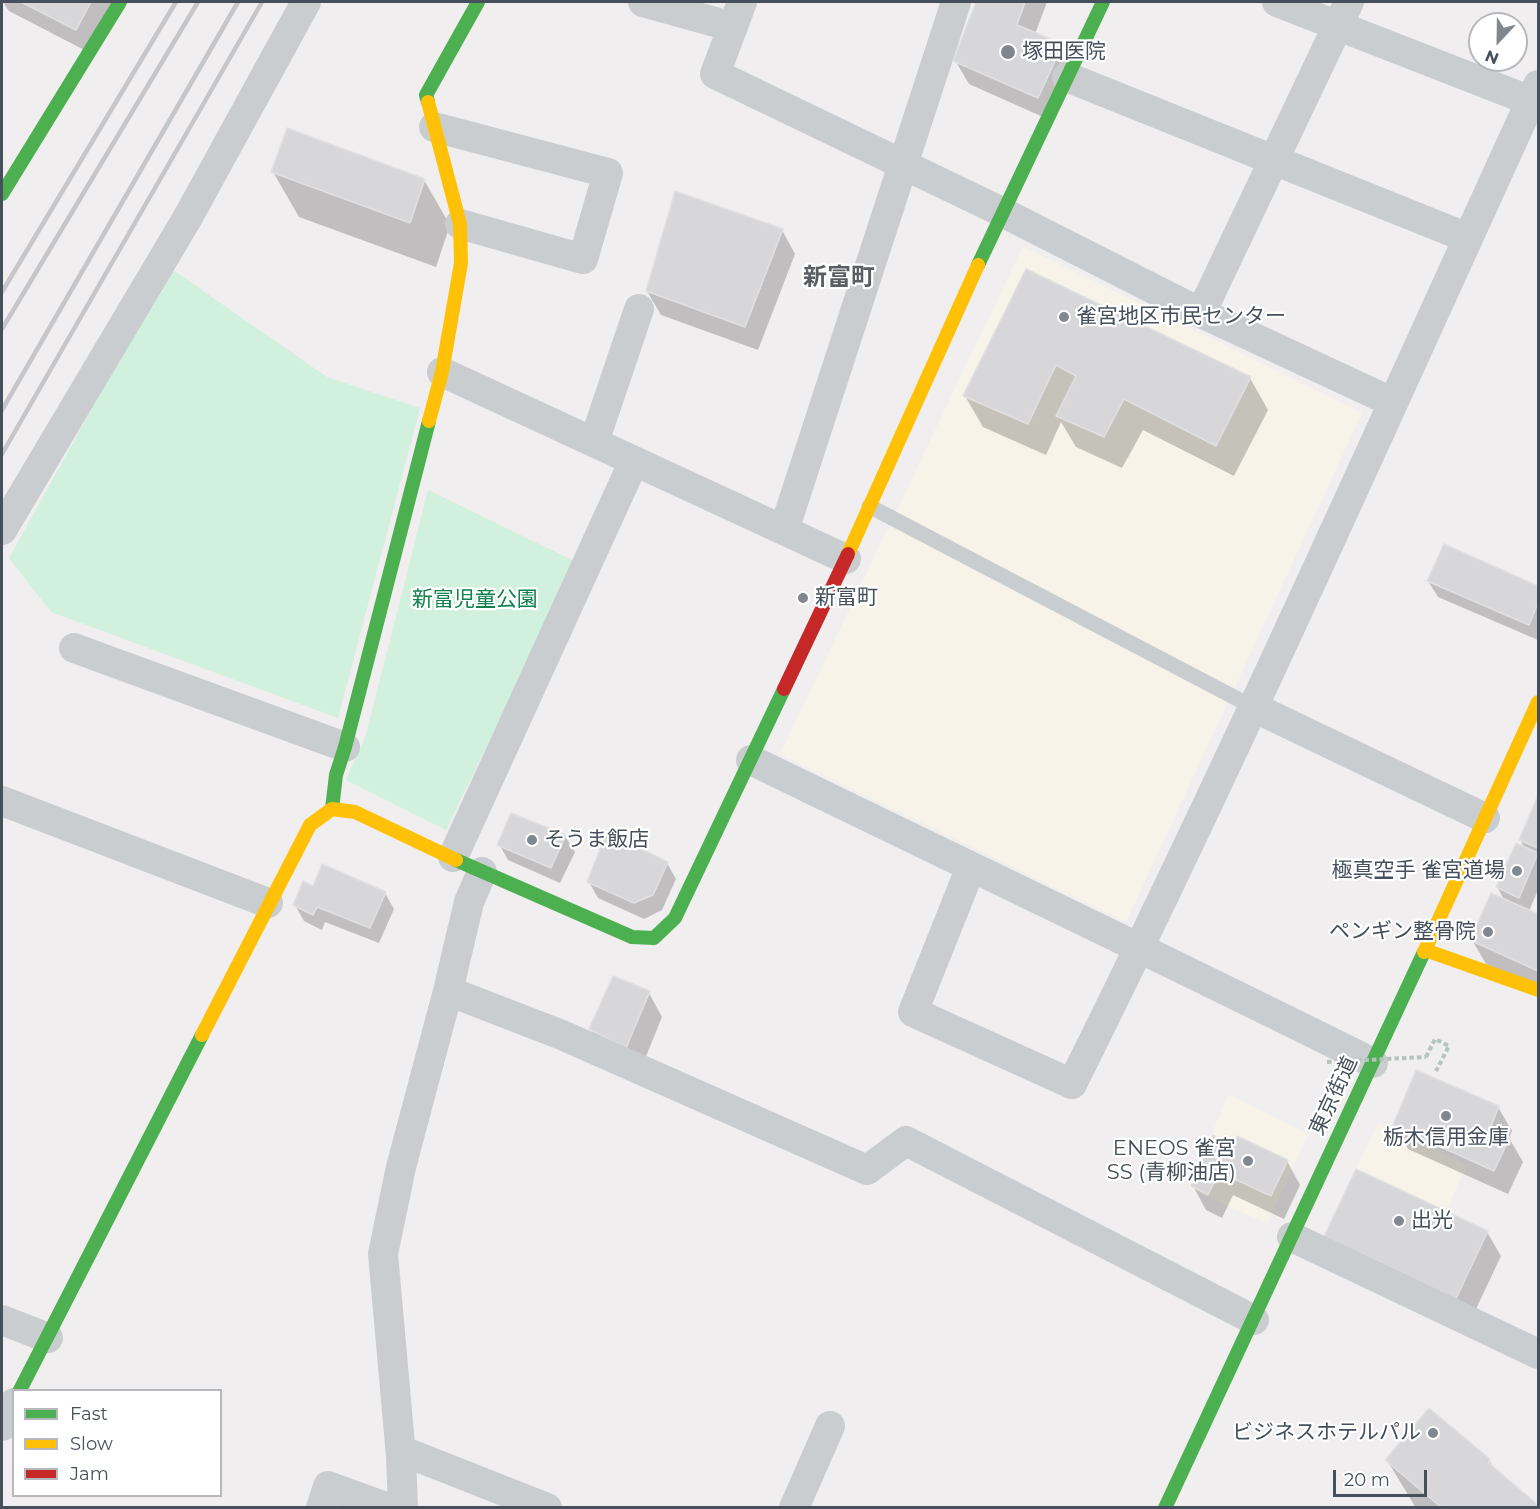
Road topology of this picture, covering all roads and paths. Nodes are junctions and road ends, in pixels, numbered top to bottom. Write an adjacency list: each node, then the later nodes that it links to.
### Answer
1 (120, 2): 15 (main road)
2 (306, 2): 26 (street)
3 (478, 2): 12 (main road)
4 (643, 2): 9 (street)
5 (956, 2): 14 (street)
6 (1103, 2): 10 (main road)
7 (1277, 2): 8 (street)
8 (1343, 13): 11 (street); 13 (street)
9 (738, 14): 14 (street)
10 (1067, 77): 13 (street); 16 (main road)
11 (1535, 93): 18 (street)
12 (434, 127): 17 (main road); 17 (street)
13 (1274, 159): 18 (street); 20 (street)
14 (903, 165): 16 (street); 27 (street)
15 (2, 194)
16 (1002, 213): 20 (street); 25 (main road)
17 (460, 224): 21 (main road)
18 (1468, 238): 22 (street)
19 (639, 309): 23 (street)
20 (1201, 313): 22 (street)
21 (442, 372): 23 (street); 32 (main road)
22 (1392, 402): 31 (street)
23 (594, 442): 24 (street)
24 (634, 461): 27 (street); 37 (street)
25 (869, 506): 28 (main road); 31 (lane)
26 (2, 530)
27 (784, 530): 28 (street)
28 (846, 559): 33 (main road)
29 (74, 648): 32 (street)
30 (1539, 702): 36 (main road, 東京街道)
31 (1253, 707): 36 (street); 41 (street)
32 (345, 747): 35 (main road)
33 (751, 760): 38 (street); 39 (main road)
34 (2, 801): 40 (street)
35 (332, 809): 37 (main road); 40 (main road)
36 (1485, 818): 42 (main road, 東京街道)
37 (453, 857): 39 (main road)
38 (971, 867): 41 (street); 41 (street)
39 (482, 872): 44 (street)
40 (268, 903): 51 (main road)
41 (1140, 947): 46 (street)
42 (1425, 950): 43 (main road); 46 (main road, 東京街道)
43 (1539, 990)
44 (448, 991): 50 (street); 57 (street)
45 (1327, 1062): 47 (path, bridge)
46 (1373, 1063): 48 (main road, 東京街道)
47 (1436, 1071)
48 (1292, 1237): 50 (main road, 東京街道); 52 (street)
49 (2, 1320): 51 (street)
50 (1254, 1320): 63 (main road, 東京街道)
51 (48, 1338): 53 (main road)
52 (1539, 1354)
53 (21, 1389)
54 (12, 1407): 55 (street)
55 (2, 1426)
56 (830, 1426): 62 (street)
57 (401, 1456): 60 (street); 61 (street)
58 (321, 1508): 59 (street)
59 (389, 1508)
60 (403, 1508)
61 (547, 1508)
62 (794, 1508)
63 (1165, 1508)

